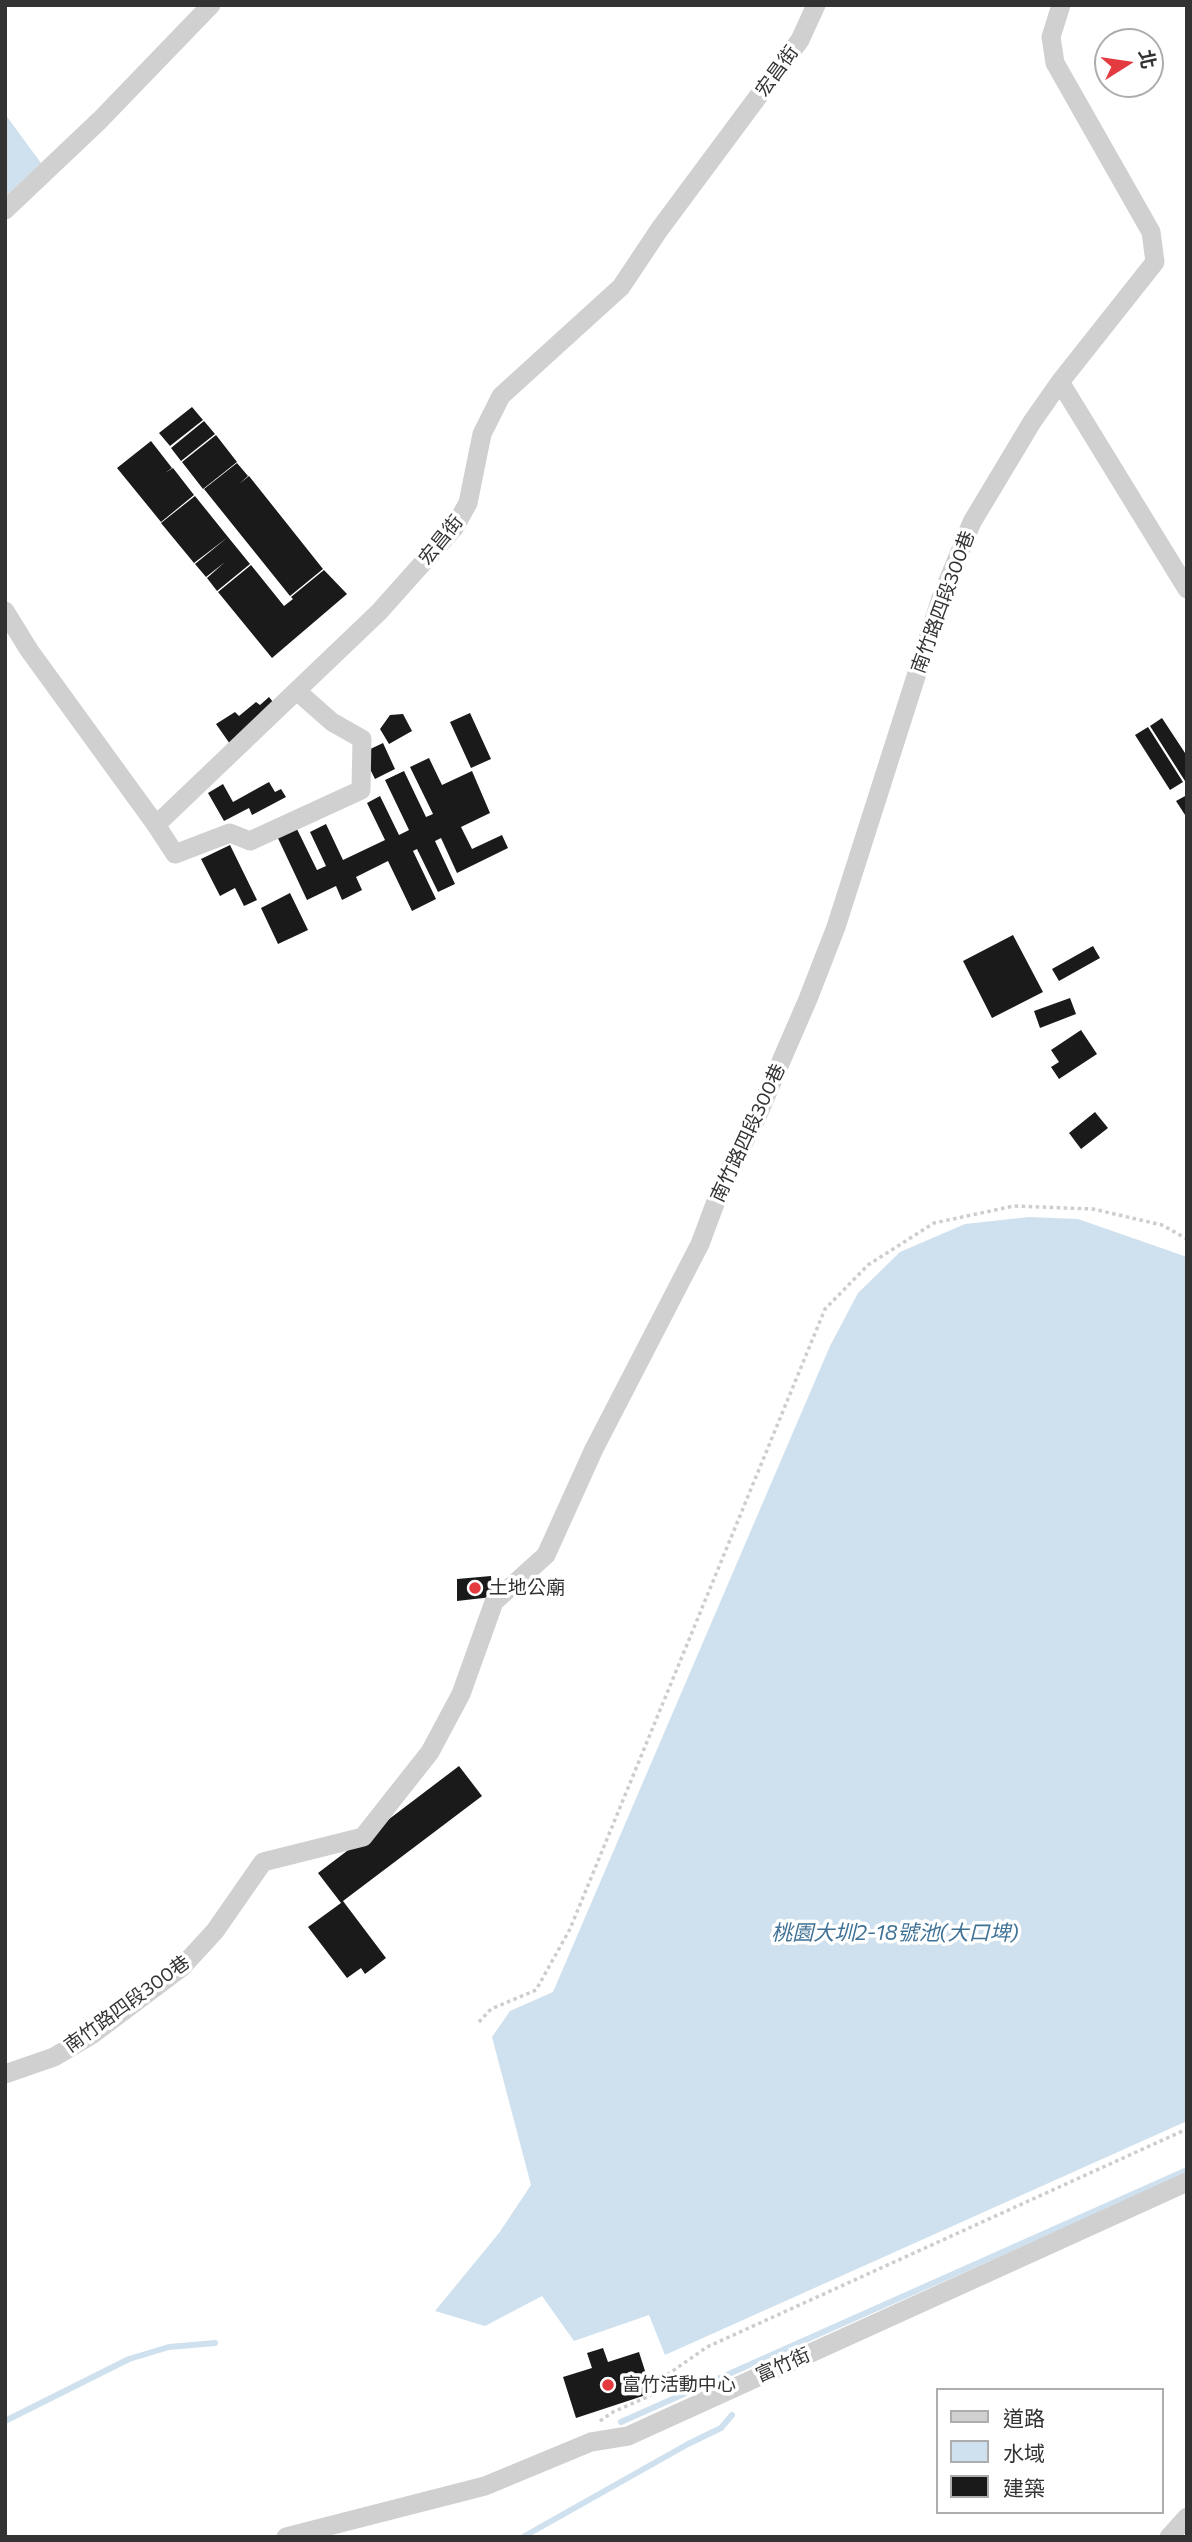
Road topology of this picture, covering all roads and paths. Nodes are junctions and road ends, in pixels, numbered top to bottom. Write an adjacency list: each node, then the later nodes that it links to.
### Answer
1 (211, 5): 4 (street)
2 (816, 5): 8 (street, 宏昌街)
3 (1061, 5): 5 (street, 南竹路四段300巷)
4 (5, 209)
5 (1060, 382): 6 (street); 12 (street, 南竹路四段300巷)
6 (1187, 589)
7 (5, 611): 9 (street)
8 (298, 692): 9 (street, 宏昌街); 9 (street)
9 (156, 825)
10 (1187, 1239): 11 (path)
11 (479, 2022)
12 (5, 2074)
13 (1187, 2129): 15 (path)
14 (1187, 2182): 15 (street, 富竹街)
15 (591, 2442): 17 (street, 富竹街)
16 (1187, 2517): 18 (street)
17 (286, 2537)
18 (1169, 2537)

